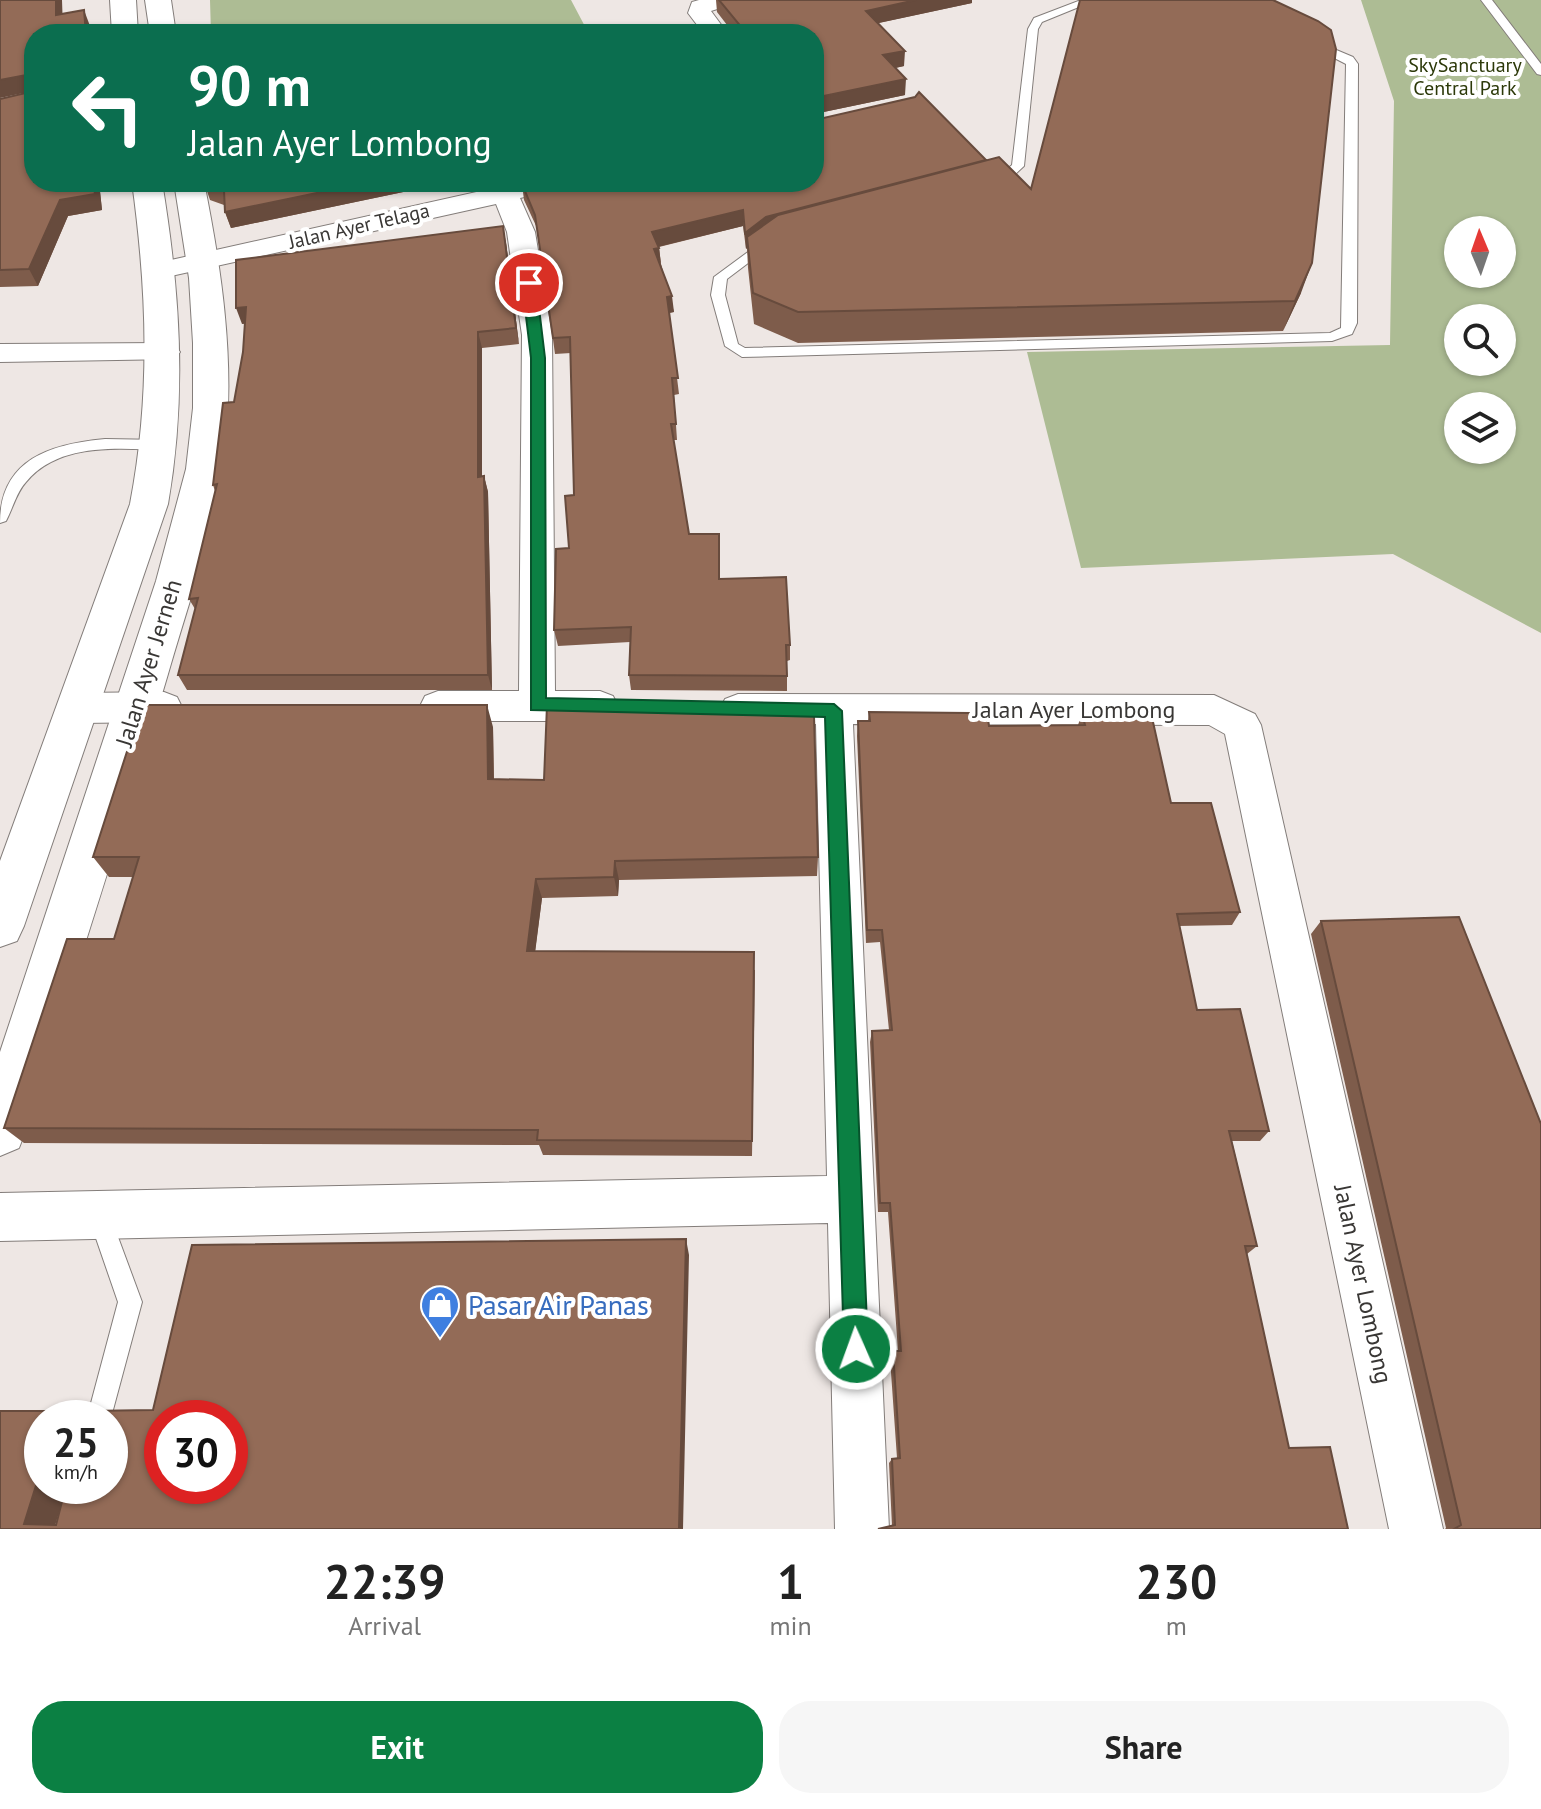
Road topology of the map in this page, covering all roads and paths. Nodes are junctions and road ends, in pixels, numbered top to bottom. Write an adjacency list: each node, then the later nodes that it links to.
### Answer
1 (123, 0): 6 (main road)
2 (158, 0): 7 (main road)
3 (722, 0): 8 (street)
4 (1091, 0): 11 (lane)
5 (1486, 0): 10 (lane)
6 (124, 24)
7 (162, 24)
8 (708, 24)
9 (1295, 35): 16 (lane)
10 (1541, 72)
11 (975, 185)
12 (149, 192): 18 (main road)
13 (191, 192): 17 (main road, Jalan Ayer Jerneh)
14 (514, 192): 15 (street, Jalan Ayer Telaga)
15 (505, 194): 17 (street, Jalan Ayer Telaga); 23 (street)
16 (787, 235)
17 (205, 260): 18 (street, Jalan Ayer Telaga); 25 (main road, Jalan Ayer Jerneh)
18 (162, 270): 19 (main road)
19 (165, 352): 20 (street); 21 (main road)
20 (0, 353)
21 (162, 445): 22 (lane); 28 (main road)
22 (0, 517)
23 (537, 705): 24 (street); 27 (street)
24 (399, 706)
25 (137, 707): 26 (street); 28 (street); 32 (main road, Jalan Ayer Jerneh)
26 (198, 707)
27 (631, 707)
28 (79, 708): 31 (main road)
29 (709, 708): 30 (street, Jalan Ayer Lombong)
30 (834, 711): 33 (street); 38 (street, Jalan Ayer Lombong)
31 (0, 926)
32 (0, 1130)
33 (851, 1199): 34 (street); 37 (street)
34 (99, 1216): 35 (street); 36 (lane)
35 (0, 1217)
36 (104, 1400)
37 (862, 1529)
38 (1416, 1529)

